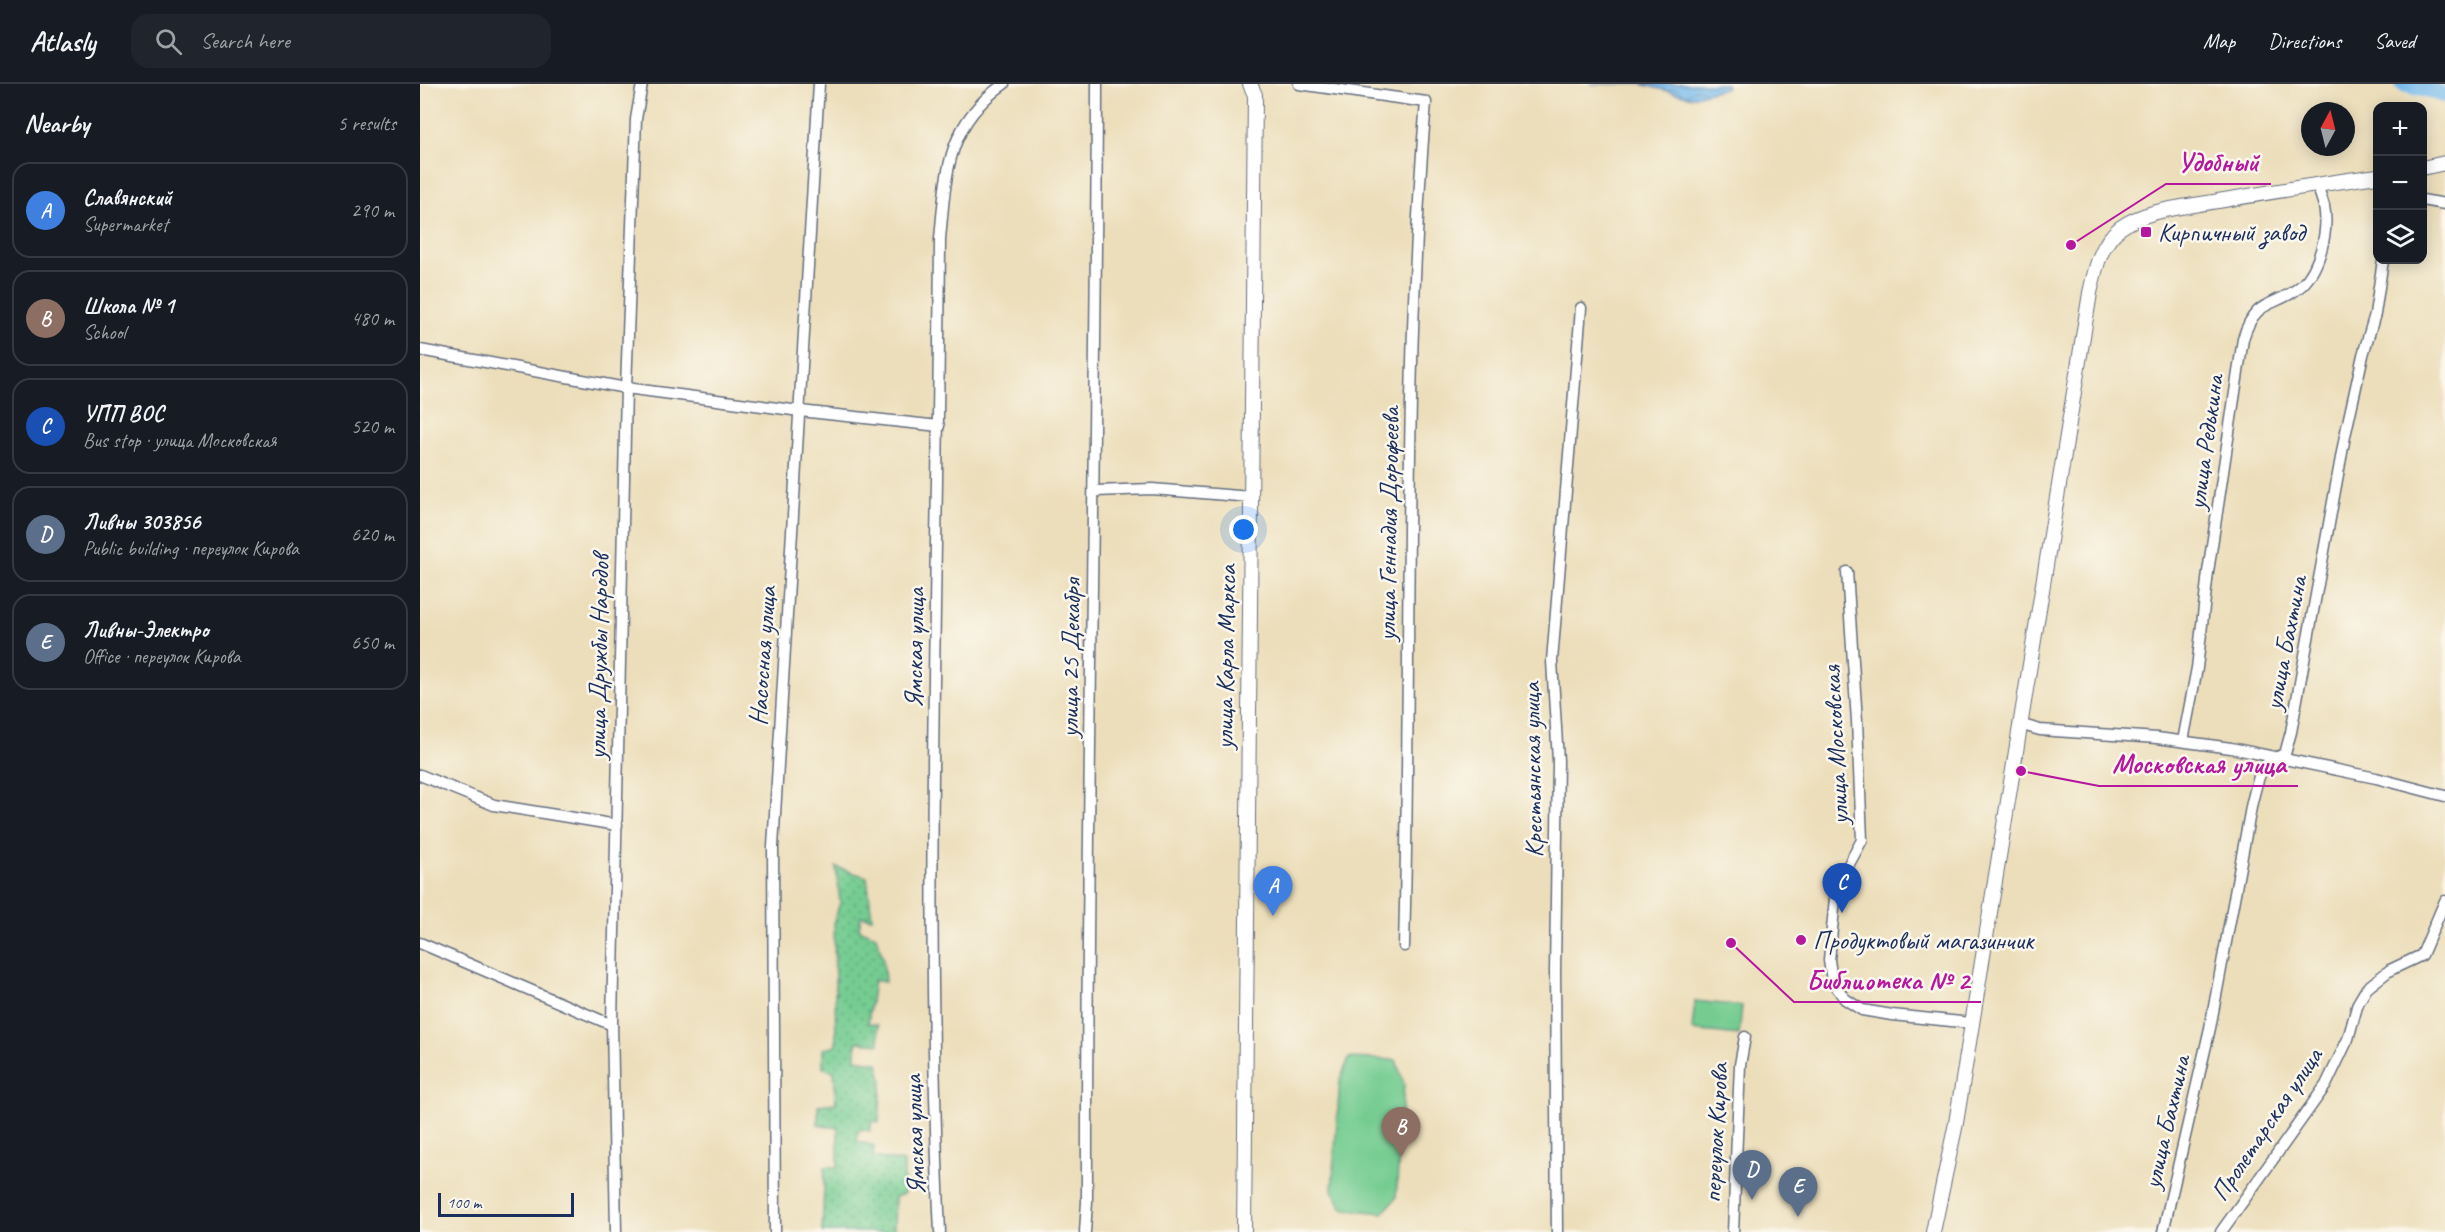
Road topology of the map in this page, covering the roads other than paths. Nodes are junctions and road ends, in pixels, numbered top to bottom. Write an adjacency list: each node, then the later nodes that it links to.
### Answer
1 (642, 84): 16 (street, улица Дружбы Народов)
2 (819, 84): 17 (street, Насосная улица)
3 (1004, 84): 18 (street, Ямская улица)
4 (1097, 84): 19 (street, улица 25 Декабря)
5 (1299, 84): 30 (street, улица Геннадия Дорофеева)
6 (1256, 88): 20 (street, улица Карла Маркса)
7 (2445, 163): 8 (street)
8 (2427, 167)
9 (2373, 177): 10 (street)
10 (2317, 184): 22 (street); 23 (street, улица Редькина)
11 (2427, 201): 12 (street)
12 (2445, 204)
13 (2382, 264): 24 (street, улица Бахтина)
14 (1581, 308): 39 (street, Крестьянская улица)
15 (420, 350): 16 (street)
16 (626, 388): 17 (street); 27 (street, улица Дружбы Народов)
17 (800, 411): 18 (street); 35 (street, Насосная улица)
18 (939, 426): 36 (street, Ямская улица)
19 (1095, 491): 20 (street); 37 (street, улица 25 Декабря)
20 (1251, 497): 38 (street, улица Карла Маркса)
21 (1847, 572): 31 (street, улица Московская)
22 (2019, 724): 23 (street); 31 (street)
23 (2183, 741): 24 (street)
24 (2274, 758): 26 (street); 42 (street, улица Бахтина)
25 (420, 775): 27 (street)
26 (2445, 796)
27 (616, 825): 32 (street, улица Дружбы Народов)
28 (2445, 901): 43 (street, Пролетарская улица)
29 (420, 943): 32 (street)
30 (1404, 946)
31 (1971, 1023): 41 (street)
32 (612, 1025): 34 (street, улица Дружбы Народов)
33 (1745, 1037): 40 (street, переулок Кирова)
34 (616, 1232)
35 (776, 1232)
36 (940, 1232)
37 (1085, 1232)
38 (1244, 1232)
39 (1557, 1232)
40 (1733, 1232)
41 (1933, 1232)
42 (2163, 1232)
43 (2221, 1232)

